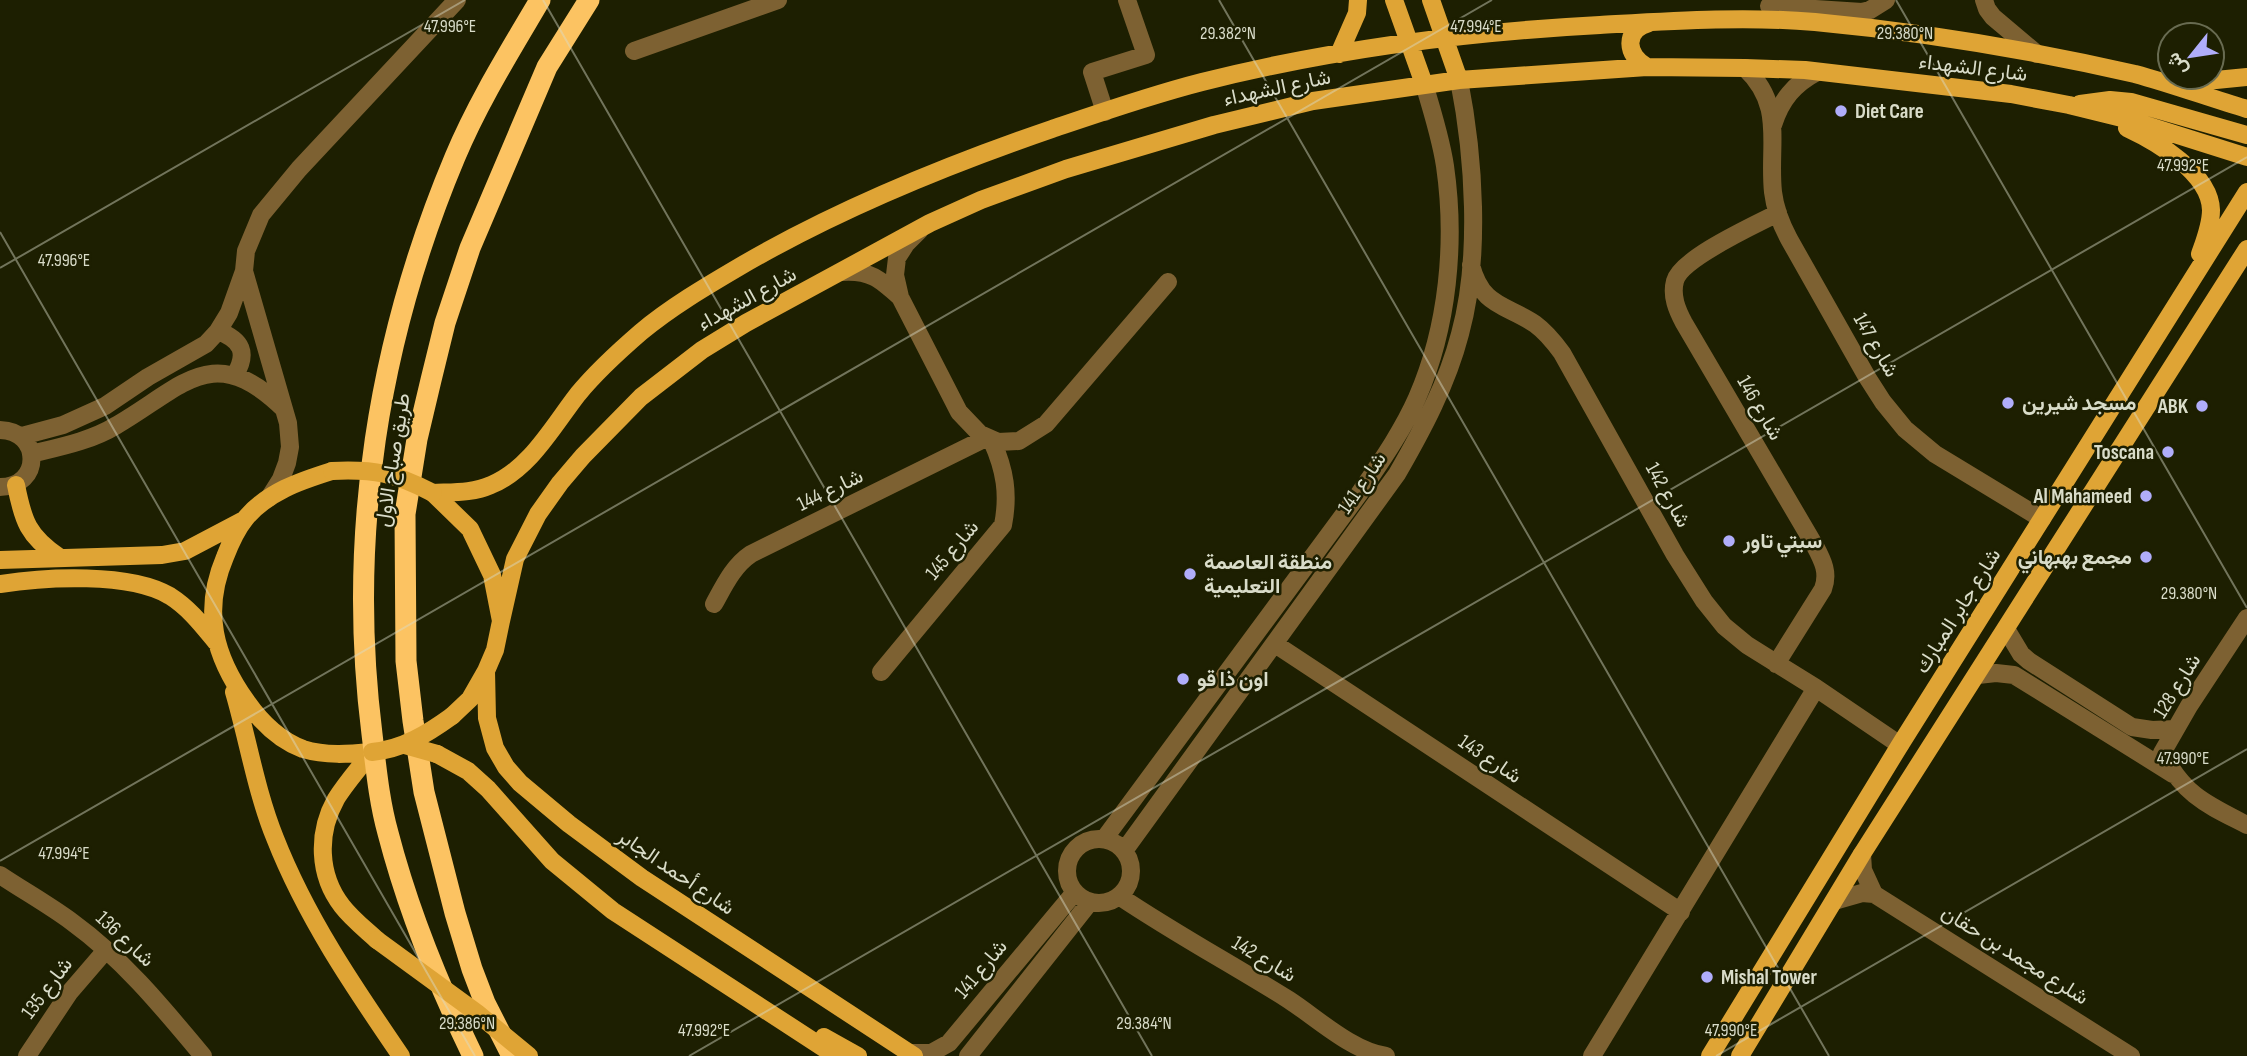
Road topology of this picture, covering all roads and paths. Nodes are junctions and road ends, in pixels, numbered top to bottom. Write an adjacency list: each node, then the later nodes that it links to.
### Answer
1 (457, 0): 41 (street)
2 (540, 0): 98 (highway, طريق صباح الاول)
3 (590, 0): 99 (highway, طريق صباح الاول)
4 (778, 0): 13 (street)
5 (1127, 0): 31 (street)
6 (1359, 0): 19 (main road)
7 (1394, 0): 17 (main road)
8 (1432, 0): 16 (main road)
9 (1886, 0): 12 (street)
10 (1984, 0): 20 (street)
11 (1772, 3): 12 (street); 14 (street)
12 (1806, 4)
13 (741, 6): 18 (street)
14 (1744, 20): 15 (main road, شارع الشهداء); 20 (main road, شارع الشهداء)
15 (1652, 22): 16 (main road, شارع الشهداء); 21 (main road)
16 (1445, 39): 17 (main road, شارع الشهداء); 26 (main road)
17 (1411, 42): 19 (main road, شارع الشهداء); 27 (main road)
18 (634, 51)
19 (1339, 54): 31 (main road, شارع الشهداء)
20 (2036, 54): 24 (main road, شارع الشهداء)
21 (1647, 67): 22 (main road, شارع الشهداء); 26 (main road, شارع الشهداء)
22 (1745, 68): 23 (main road, شارع الشهداء); 32 (street, شارع 147)
23 (1817, 72): 28 (main road, شارع الشهداء); 32 (street, شارع 147)
24 (2140, 76): 25 (main road); 29 (main road, شارع الشهداء)
25 (2247, 76)
26 (1459, 79): 27 (main road, شارع الشهداء); 39 (street, شارع 141)
27 (1424, 83): 37 (main road, شارع الشهداء); 82 (street, شارع 141)
28 (2069, 106): 30 (main road, شارع الشهداء); 33 (main road)
29 (2247, 109)
30 (2089, 111): 34 (main road, شارع الشهداء); 44 (main road)
31 (1105, 112): 57 (main road, شارع الشهداء)
32 (1773, 125): 36 (street, شارع 147)
33 (2247, 135)
34 (2247, 157)
35 (2247, 192): 44 (main road, شارع جابر المبارك)
36 (1778, 213): 60 (street, شارع 147); 70 (street, شارع 146)
37 (930, 223): 42 (main road, شارع الشهداء); 45 (street)
38 (2247, 249): 47 (main road)
39 (1470, 262): 46 (street, شارع 142); 49 (street, شارع 141)
40 (2247, 265): 47 (main road)
41 (244, 271): 48 (street); 51 (street)
42 (842, 272): 45 (street); 66 (main road, شارع الشهداء)
43 (1168, 282): 54 (street, شارع 144)
44 (2184, 293): 60 (main road, شارع جابر المبارك)
45 (900, 297): 54 (street)
46 (1501, 308): 49 (street); 70 (street, شارع 142)
47 (2203, 318): 67 (main road)
48 (219, 331): 50 (street); 53 (street)
49 (1460, 334): 69 (street, شارع 141)
50 (235, 375): 51 (street); 55 (street)
51 (284, 409): 58 (street)
52 (0, 430): 53 (street)
53 (22, 436): 55 (street)
54 (989, 439): 64 (street, شارع 144); 72 (street, شارع 145)
55 (31, 454): 56 (street)
56 (8, 486): 61 (main road)
57 (433, 493): 58 (main road, bridge); 66 (main road)
58 (269, 498): 59 (main road)
59 (245, 519): 61 (main road); 68 (main road)
60 (2042, 519): 78 (main road, شارع جابر المبارك)
61 (59, 557): 62 (main road)
62 (0, 560)
63 (0, 583): 68 (main road)
64 (714, 604)
65 (2247, 618): 76 (street, شارع 128)
66 (501, 621): 71 (main road, شارع الشهداء)
67 (2006, 629): 73 (main road); 76 (street)
68 (216, 643): 74 (main road)
69 (1275, 644): 83 (street, شارع 141); 91 (street, شارع 143)
70 (1776, 664): 75 (street, شارع 142)
71 (486, 671): 77 (main road, bridge); 94 (main road, شارع أحمد الجابر)
72 (881, 672)
73 (1978, 675): 80 (street); 84 (main road)
74 (230, 679): 79 (main road); 97 (main road)
75 (1815, 688): 78 (street, شارع 142); 91 (street)
76 (2176, 729): 80 (street, شارع 128)
77 (405, 745): 79 (main road, bridge); 93 (main road, bridge)
78 (1900, 745): 106 (main road, شارع جابر المبارك)
79 (372, 752): 100 (main road, bridge)
80 (2174, 774): 81 (street)
81 (2247, 825)
82 (1104, 839): 83 (street); 86 (street)
83 (1124, 851): 88 (street)
84 (1862, 854): 87 (street); 89 (main road)
85 (0, 875): 92 (street, شارع 136)
86 (1075, 892): 90 (street); 94 (street, شارع 141)
87 (1874, 894): 89 (street); 108 (street, شلرع مجمد بن حقان)
88 (1119, 896): 90 (street); 104 (street, شارع 142)
89 (1835, 901): 107 (main road)
90 (1090, 902): 103 (street, شارع 141)
91 (1681, 912): 105 (street)
92 (106, 950): 95 (street, شارع 135); 96 (street, شارع 136)
93 (788, 1025): 101 (main road); 102 (main road)
94 (912, 1055)
95 (27, 1056)
96 (203, 1056)
97 (401, 1056)
98 (473, 1056)
99 (512, 1056)
100 (529, 1056)
101 (836, 1056)
102 (858, 1056)
103 (968, 1056)
104 (1386, 1056)
105 (1592, 1056)
106 (1710, 1056)
107 (1740, 1056)
108 (2131, 1056)

